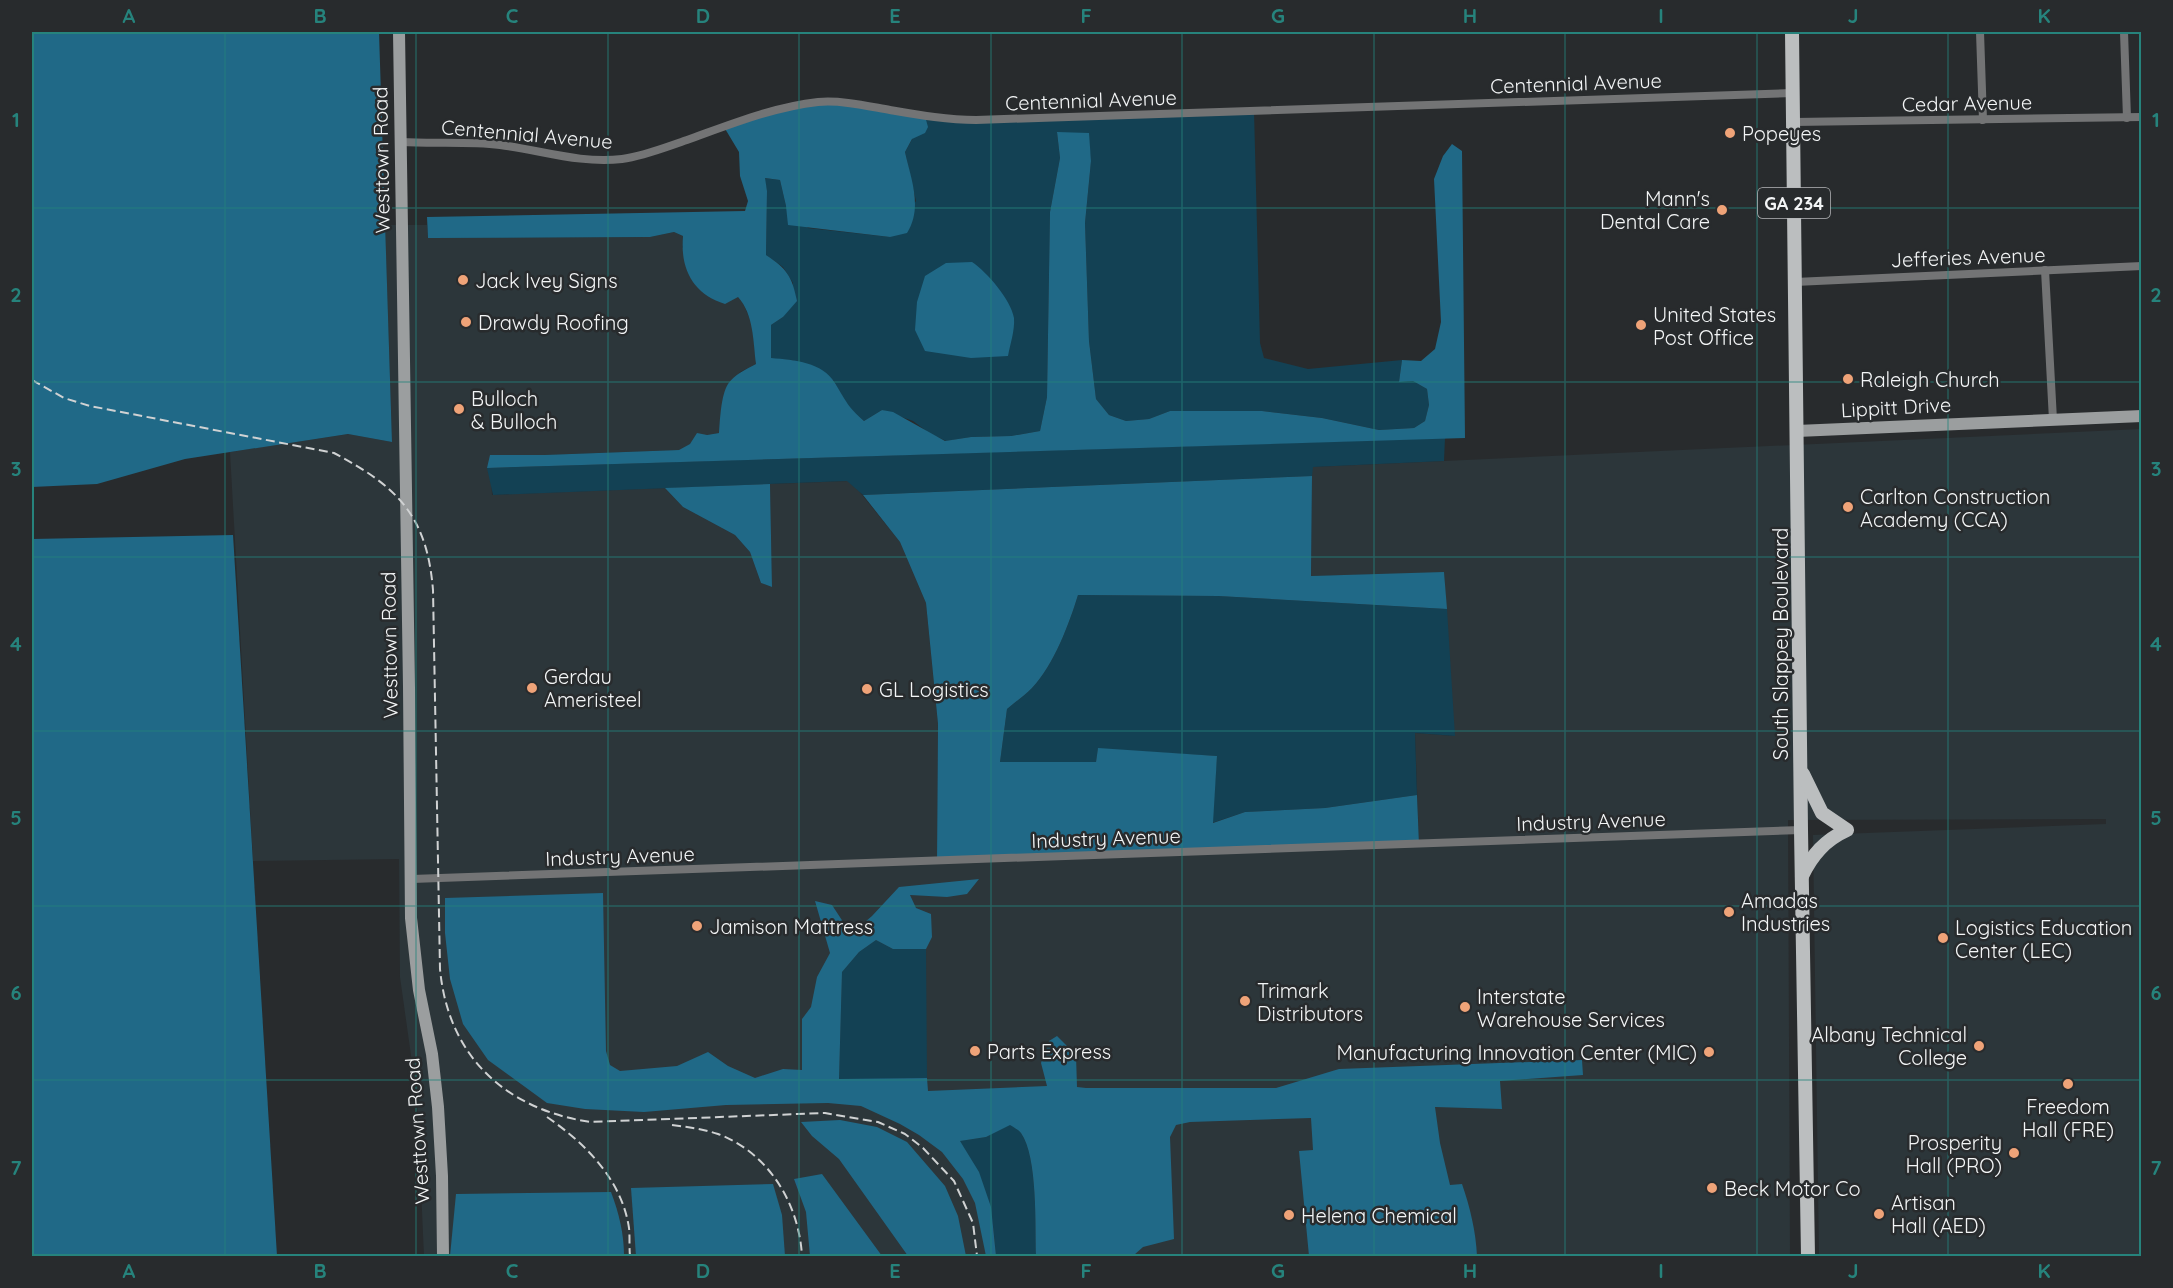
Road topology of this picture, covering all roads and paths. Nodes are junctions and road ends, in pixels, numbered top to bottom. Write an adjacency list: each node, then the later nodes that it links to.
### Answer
1 (399, 32): 10 (street, Westtown Road)
2 (1792, 32): 5 (main road, South Slappey Boulevard / GA 234)
3 (1980, 32): 8 (street)
4 (2124, 32): 7 (street)
5 (1793, 93): 9 (main road, South Slappey Boulevard / GA 234); 10 (street, Centennial Avenue)
6 (2142, 117): 7 (street, Cedar Avenue)
7 (2127, 118): 8 (street, Cedar Avenue)
8 (1983, 120): 9 (street, Cedar Avenue)
9 (1794, 122): 13 (main road, South Slappey Boulevard / GA 234)
10 (400, 142): 20 (street, Westtown Road)
11 (2142, 266): 12 (street, Jefferies Avenue)
12 (2045, 270): 13 (street, Jefferies Avenue); 15 (street)
13 (1796, 282): 16 (main road, South Slappey Boulevard / GA 234)
14 (2142, 416): 15 (street, Lippitt Drive)
15 (2053, 420): 16 (street, Lippitt Drive)
16 (1797, 431): 17 (main road, South Slappey Boulevard / GA 234)
17 (1800, 766): 18 (main road, South Slappey Boulevard / GA 234); 19 (main road)
18 (1801, 830): 19 (main road, South Slappey Boulevard / GA 234); 20 (street, Industry Avenue)
19 (1802, 878): 22 (main road, South Slappey Boulevard / GA 234)
20 (412, 879): 21 (street, Westtown Road)
21 (443, 1257)
22 (1808, 1257)

